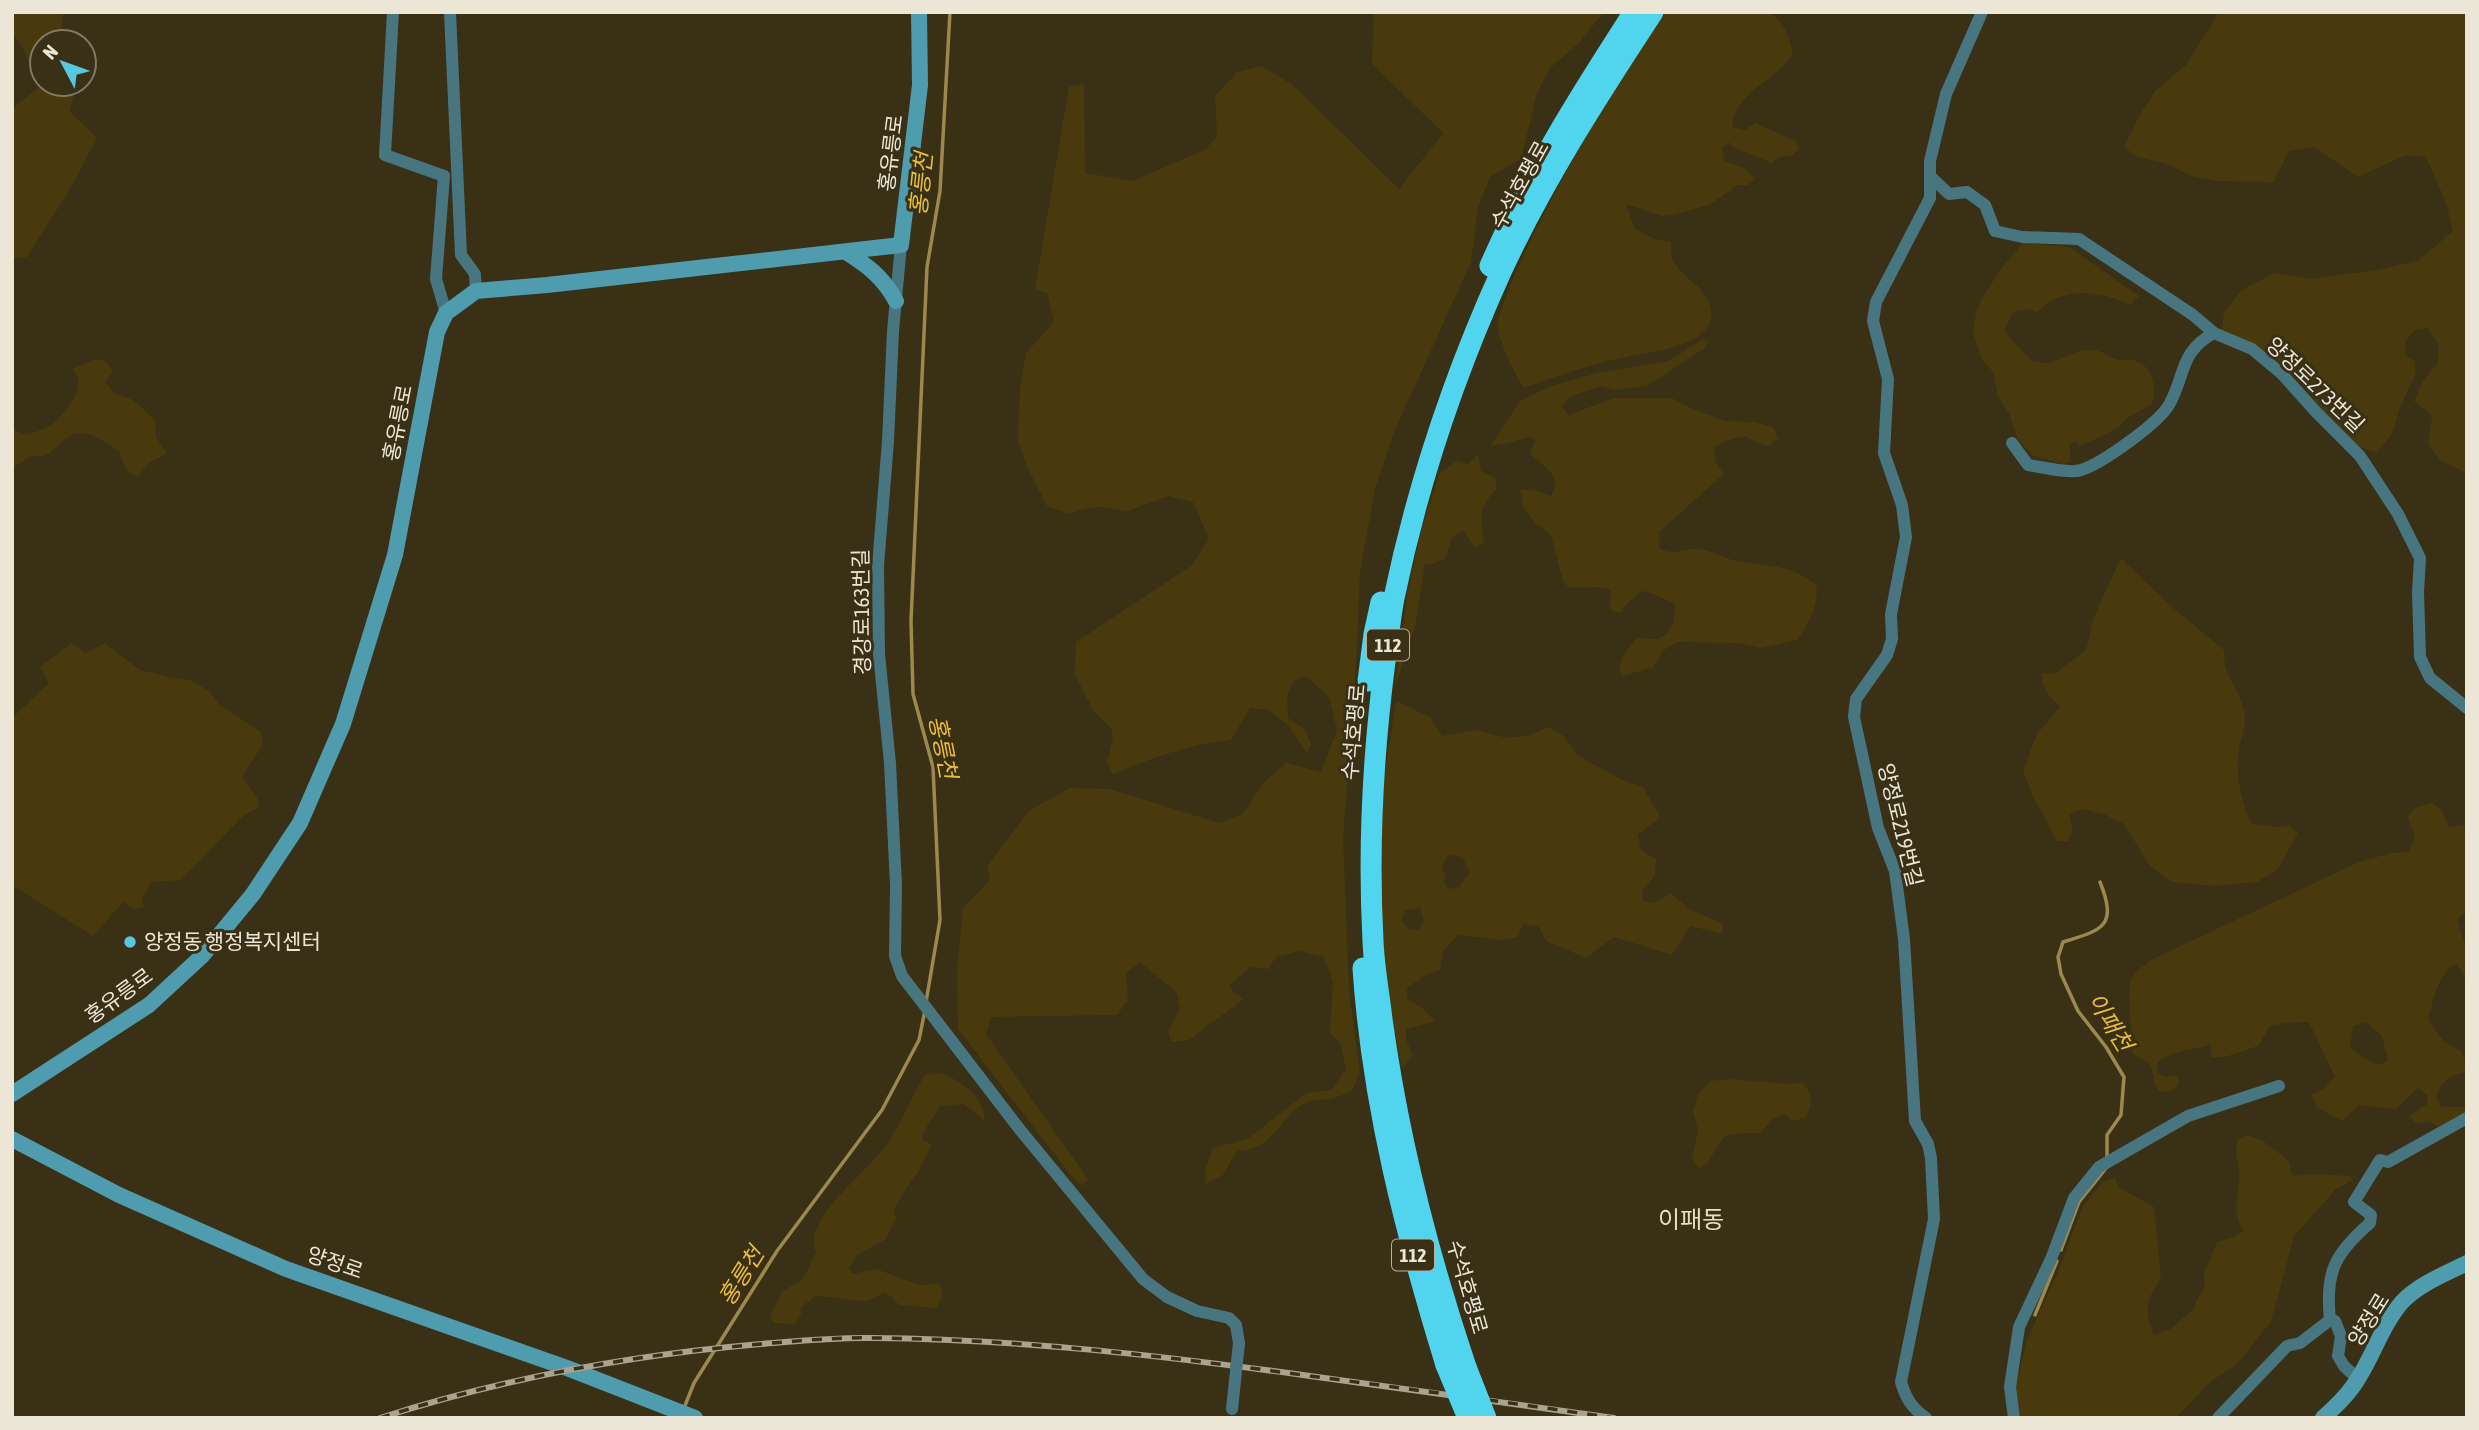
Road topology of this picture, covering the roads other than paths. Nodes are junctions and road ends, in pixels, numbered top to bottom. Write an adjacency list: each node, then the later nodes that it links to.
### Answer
1 (393, 12): 12 (street)
2 (450, 12): 10 (street)
3 (919, 12): 8 (street, 홍유릉로)
4 (1634, 12): 22 (highway, 수석호평로 / 112)
5 (1653, 12): 22 (highway, 수석호평로 / 112)
6 (1982, 12): 7 (street, 양정로219번길)
7 (1930, 176): 13 (street, 양정로273번길); 30 (street, 양정로219번길)
8 (901, 245): 9 (street); 11 (street, 경강로163번길)
9 (846, 251): 10 (street); 11 (street)
10 (476, 291): 12 (street)
11 (896, 301): 25 (street, 경강로163번길, bridge)
12 (446, 313): 17 (street, 홍유릉로)
13 (2214, 333): 14 (street); 15 (street, 양정로273번길)
14 (2012, 443)
15 (2467, 709)
16 (2279, 1086): 31 (street)
17 (12, 1094)
18 (2467, 1118): 21 (street)
19 (12, 1139): 26 (street, 양정로)
20 (2467, 1263): 24 (street, 양정로)
21 (2330, 1320): 24 (street); 32 (street)
22 (1443, 1325): 23 (highway, 수석호평로 / 112); 29 (highway, 수석호평로 / 112, bridge)
23 (1446, 1365): 27 (highway, bridge); 28 (highway, 수석호평로 / 112, bridge)
24 (2358, 1379): 33 (street, 양정로)
25 (1231, 1413)
26 (695, 1418)
27 (1455, 1418)
28 (1468, 1418)
29 (1486, 1418)
30 (1927, 1418)
31 (2014, 1418)
32 (2218, 1418)
33 (2323, 1418)

